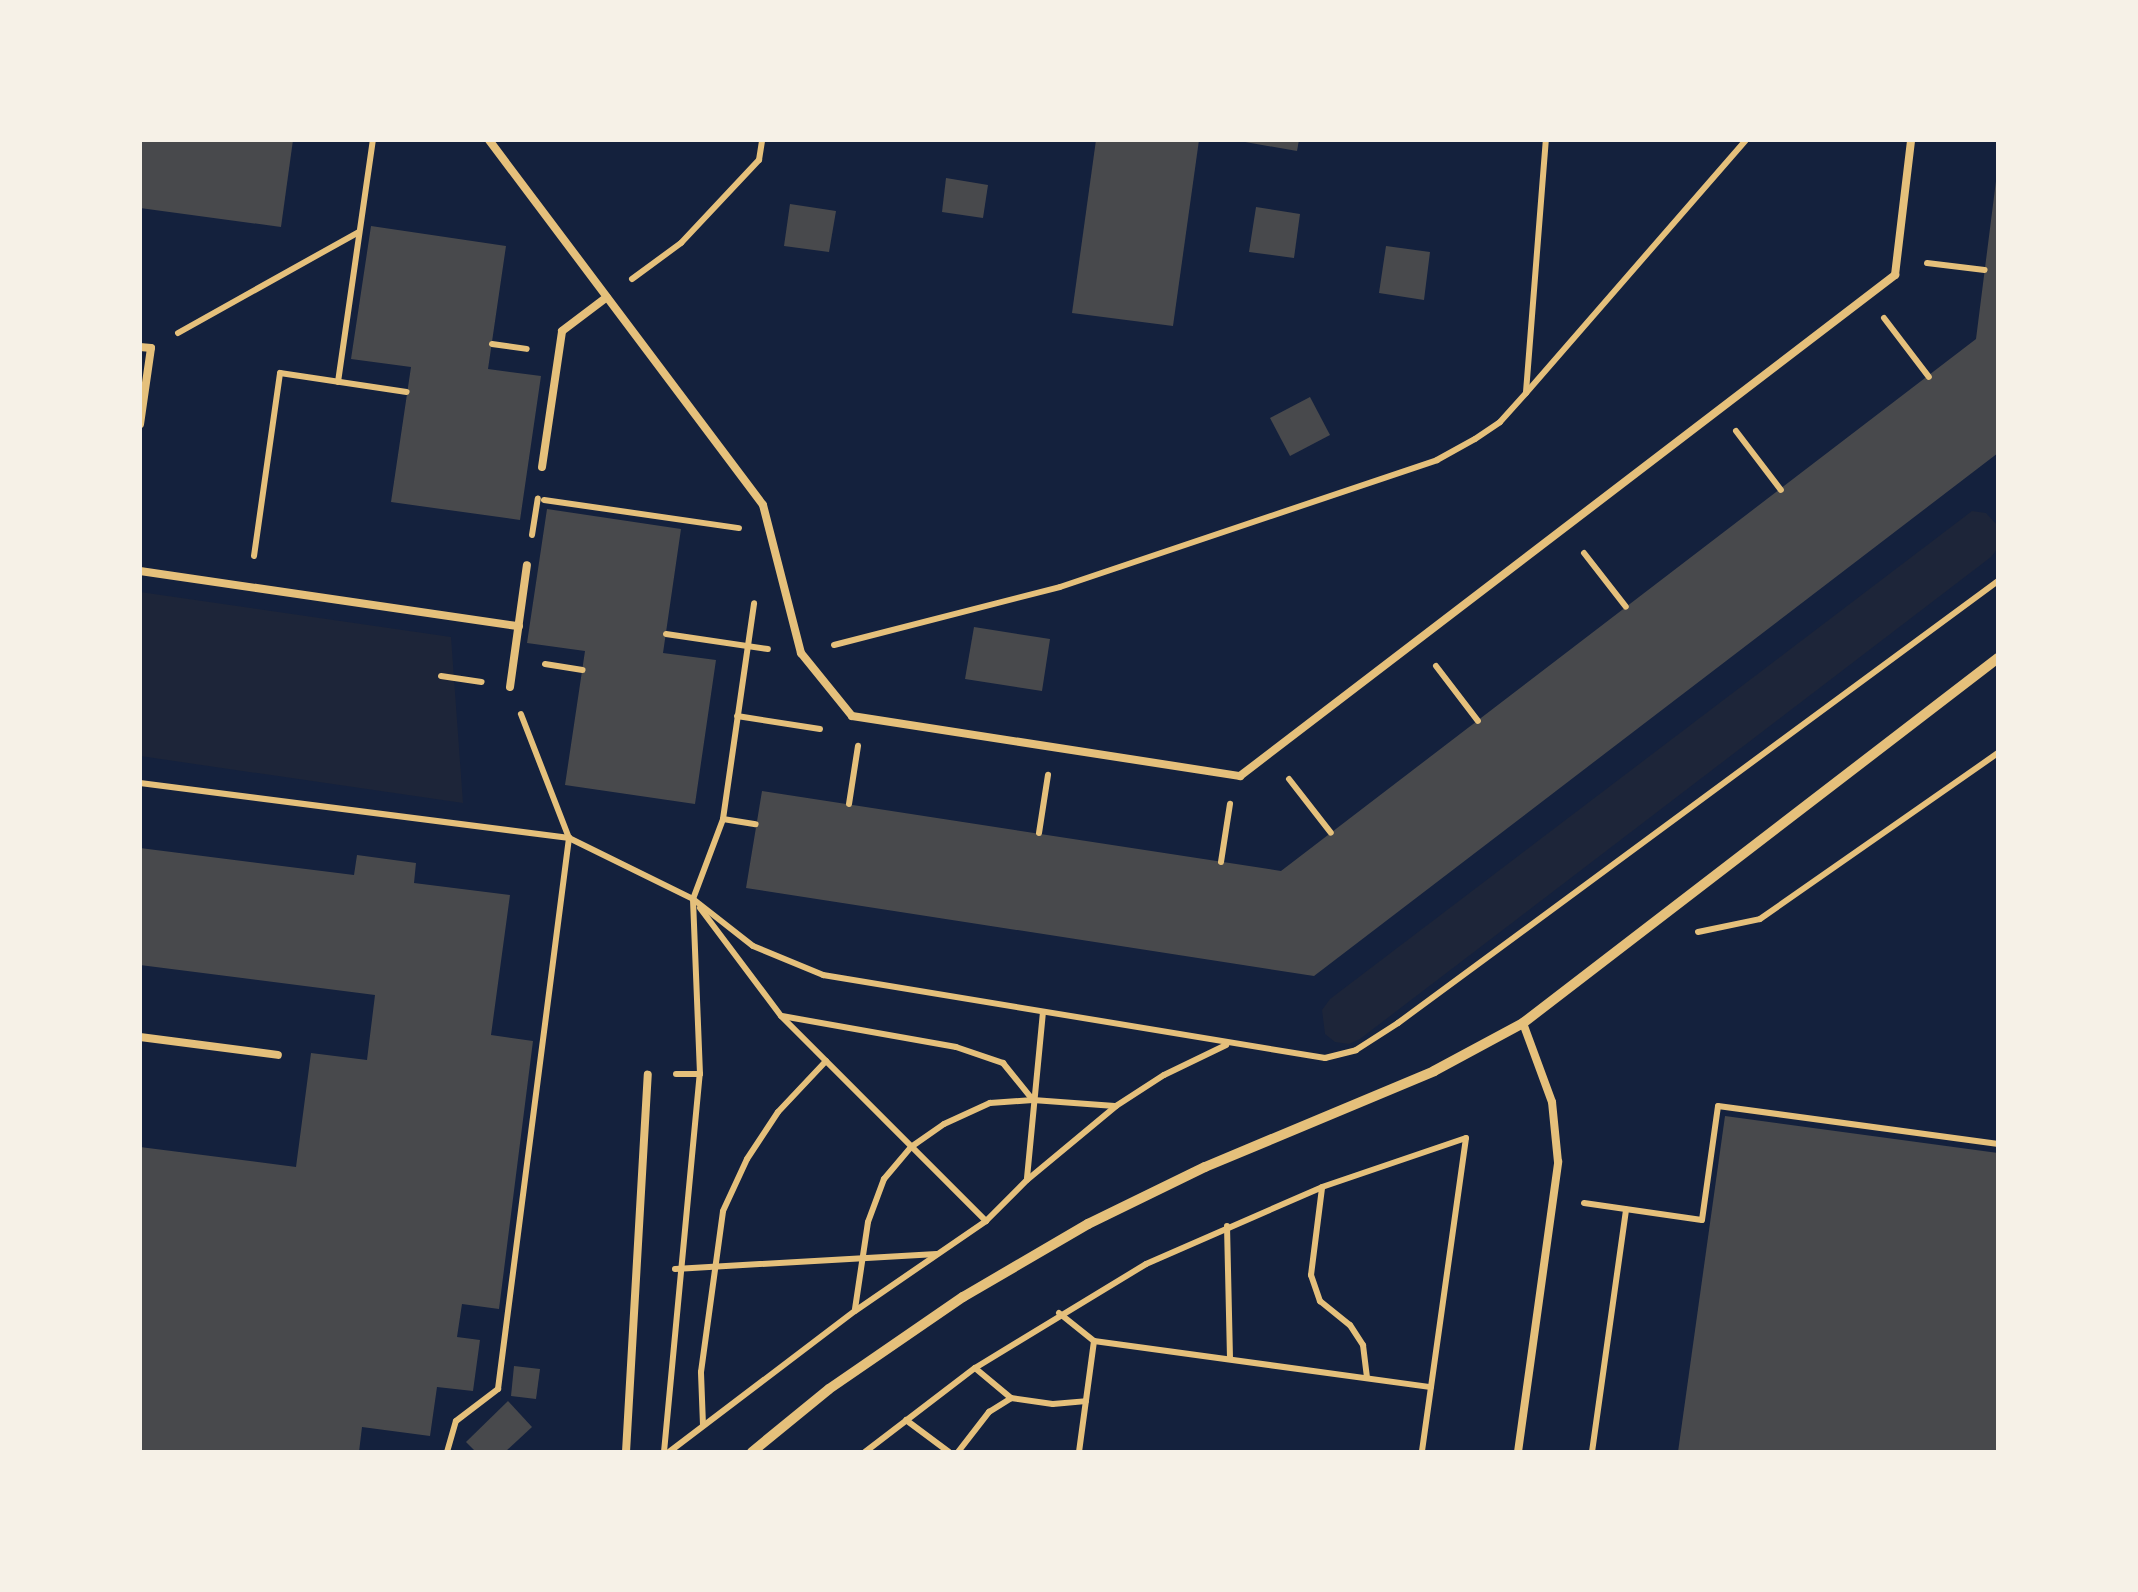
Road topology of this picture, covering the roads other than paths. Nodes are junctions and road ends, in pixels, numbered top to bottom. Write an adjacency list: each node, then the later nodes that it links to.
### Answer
1 (489, 140): 3 (lane)
2 (1911, 140): 3 (lane)
3 (607, 298): 6 (lane)
4 (140, 347): 5 (lane)
5 (140, 424)
6 (542, 468)
7 (527, 566): 9 (lane)
8 (140, 571): 9 (lane)
9 (518, 626): 11 (lane)
10 (1998, 658): 12 (street)
11 (510, 687)
12 (1523, 1022): 17 (street); 18 (lane)
13 (140, 1037): 14 (lane)
14 (278, 1055)
15 (648, 1075): 16 (lane)
16 (626, 1452)
17 (752, 1452)
18 (1518, 1452)

